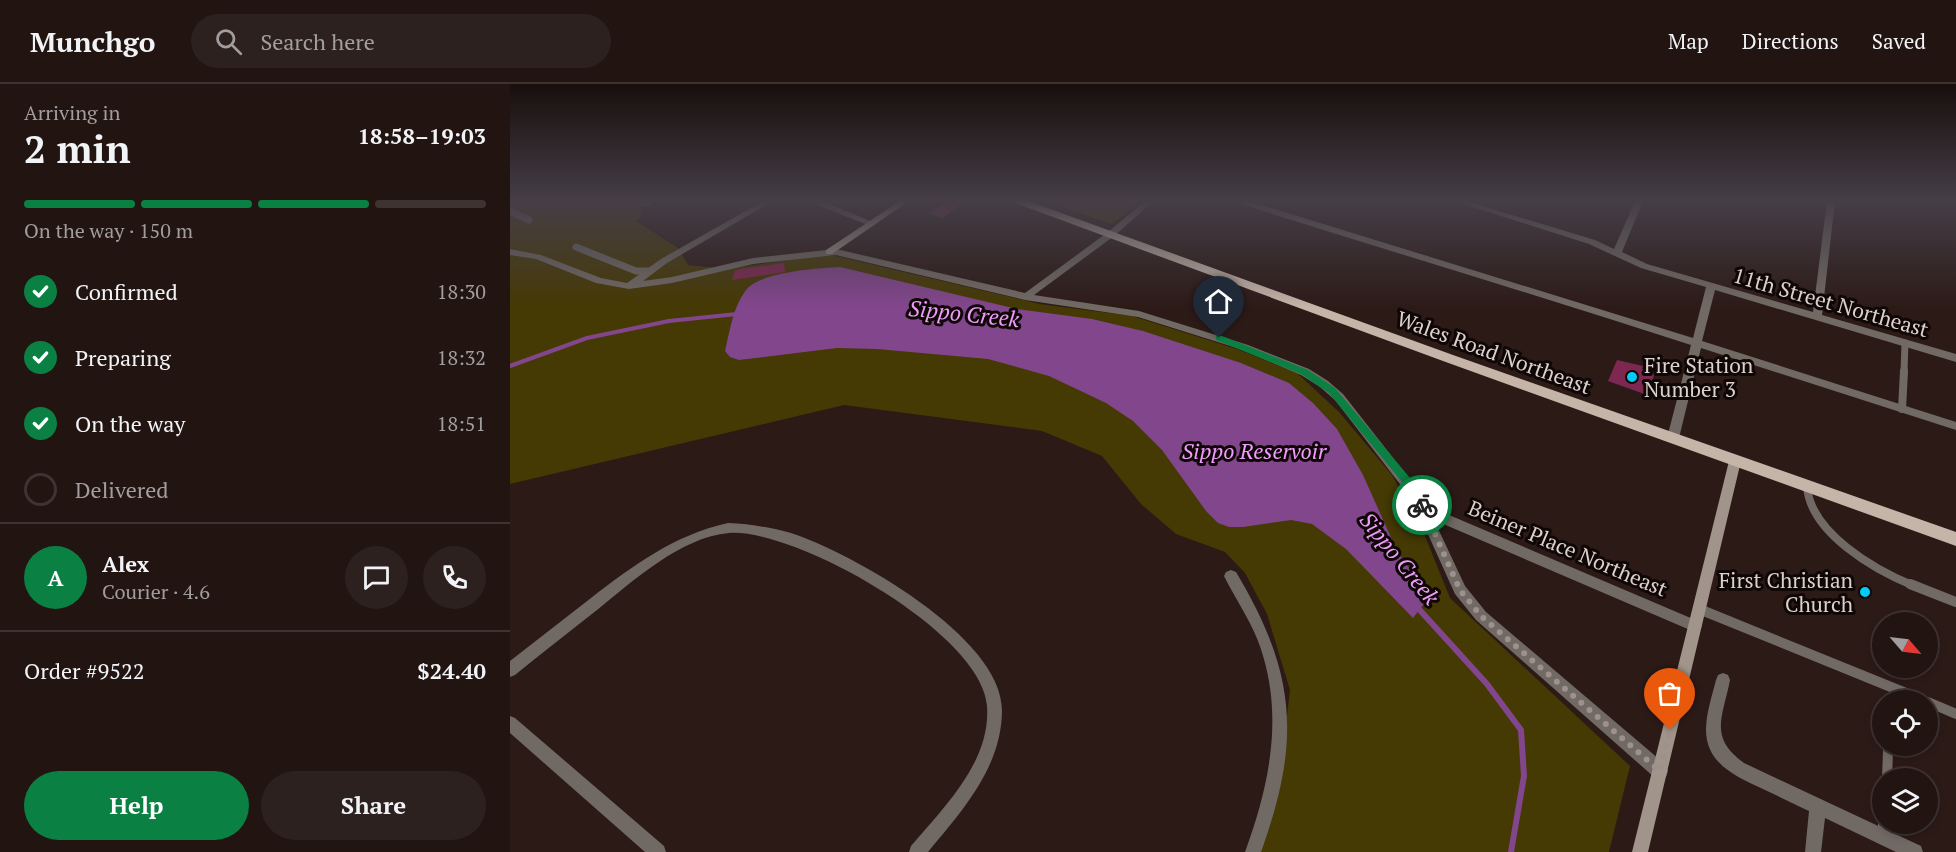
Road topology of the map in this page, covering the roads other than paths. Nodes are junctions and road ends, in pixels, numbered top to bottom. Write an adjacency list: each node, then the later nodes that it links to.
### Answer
1 (708, 237): 13 (street)
2 (851, 237): 11 (street)
3 (1107, 237): 16 (street)
4 (1119, 237): 23 (main road, Wales Road Northeast)
5 (1353, 237): 18 (street)
6 (1578, 237): 12 (street, 11th Street Northeast)
7 (1624, 237): 12 (street)
8 (1827, 237): 17 (street)
9 (576, 247): 13 (lane)
10 (510, 252): 14 (street)
11 (829, 252): 14 (street); 16 (street)
12 (1617, 254): 15 (street, 11th Street Northeast)
13 (648, 272): 14 (street)
14 (629, 286)
15 (1711, 286): 17 (street, 11th Street Northeast); 18 (street)
16 (1024, 297): 26 (street)
17 (1817, 317): 19 (street, 11th Street Northeast)
18 (1696, 342): 21 (street); 23 (street)
19 (1905, 343): 20 (street, 11th Street Northeast); 21 (lane)
20 (1956, 358)
21 (1902, 409): 22 (street)
22 (1956, 426)
23 (1673, 438): 24 (main road, Wales Road Northeast)
24 (1735, 461): 25 (main road, Wales Road Northeast); 30 (street)
25 (1807, 486): 27 (main road, Wales Road Northeast); 29 (lane)
26 (1424, 510): 31 (street, Beiner Place Northeast); 38 (street)
27 (1956, 539)
28 (1232, 576): 44 (street)
29 (1956, 602)
30 (1699, 609): 31 (street); 34 (lane)
31 (1695, 626): 38 (street)
32 (510, 670): 43 (street)
33 (1723, 680): 39 (street)
34 (1898, 690)
35 (1938, 706): 36 (lane)
36 (1956, 714)
37 (510, 723): 42 (street)
38 (1660, 771): 45 (street)
39 (1818, 806): 40 (street); 46 (street)
40 (1872, 826)
41 (1889, 834): 47 (street)
42 (658, 852)
43 (917, 852)
44 (1254, 852)
45 (1640, 852)
46 (1813, 852)
47 (1916, 852)

